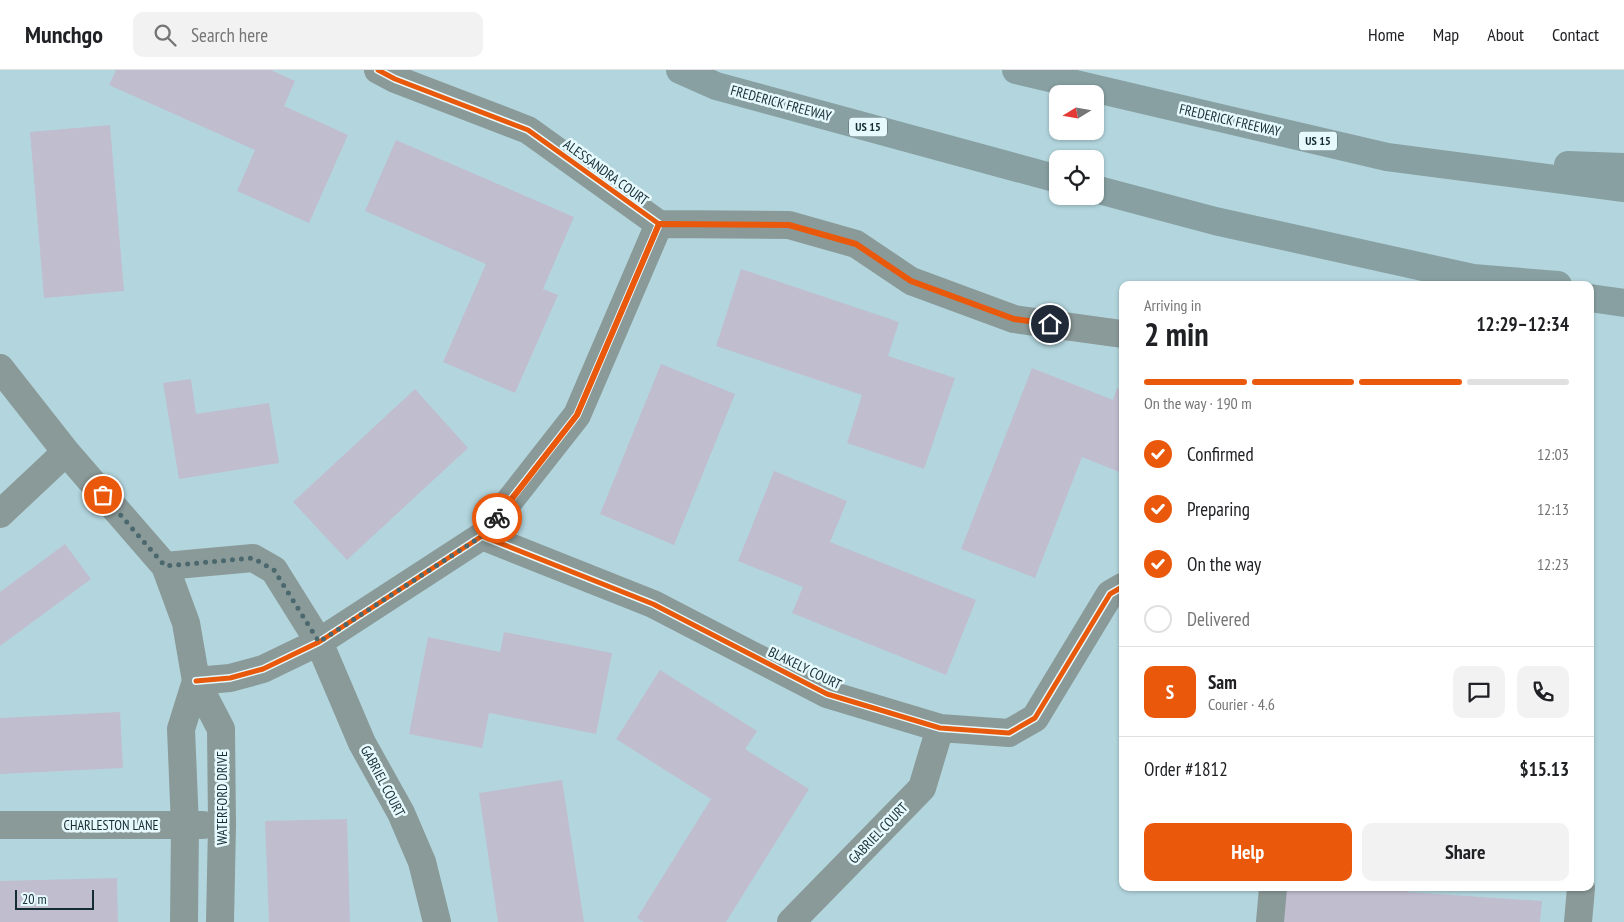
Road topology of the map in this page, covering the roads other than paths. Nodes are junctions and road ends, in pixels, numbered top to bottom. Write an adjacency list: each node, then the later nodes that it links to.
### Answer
1 (378, 70): 9 (street, ALESSANDRA COURT)
2 (680, 70): 6 (highway, FREDERICK FREEWAY / US 15)
3 (1016, 70): 4 (highway, FREDERICK FREEWAY / US 15)
4 (1387, 157): 5 (highway); 7 (highway, FREDERICK FREEWAY / US 15)
5 (1624, 167)
6 (1049, 176)
7 (1624, 188)
8 (1104, 191): 10 (highway)
9 (659, 224): 17 (street); 21 (street)
10 (1473, 278): 11 (highway); 12 (highway)
11 (1491, 281)
12 (1509, 281)
13 (1594, 288): 14 (highway)
14 (1624, 291)
15 (1594, 299): 16 (highway)
16 (1624, 303)
17 (1119, 334)
18 (0, 368): 19 (street, WATERFORD DRIVE)
19 (66, 452): 20 (street); 22 (street, WATERFORD DRIVE)
20 (0, 514)
21 (482, 536): 24 (street); 26 (street, BLAKELY COURT)
22 (165, 566): 24 (street); 25 (street, WATERFORD DRIVE)
23 (1119, 589): 26 (street, BLAKELY COURT)
24 (319, 642): 25 (street); 34 (street, GABRIEL COURT)
25 (196, 681): 28 (street, WATERFORD DRIVE); 29 (street, WATERFORD DRIVE)
26 (940, 728): 35 (street, GABRIEL COURT)
27 (0, 825): 29 (street, CHARLESTON LANE)
28 (222, 825): 29 (street, CHARLESTON LANE); 33 (street, WATERFORD DRIVE)
29 (185, 826): 32 (street, WATERFORD DRIVE)
30 (1273, 891): 36 (street)
31 (1581, 891): 37 (street)
32 (184, 922)
33 (220, 922)
34 (437, 922)
35 (791, 922)
36 (1270, 922)
37 (1578, 922)

